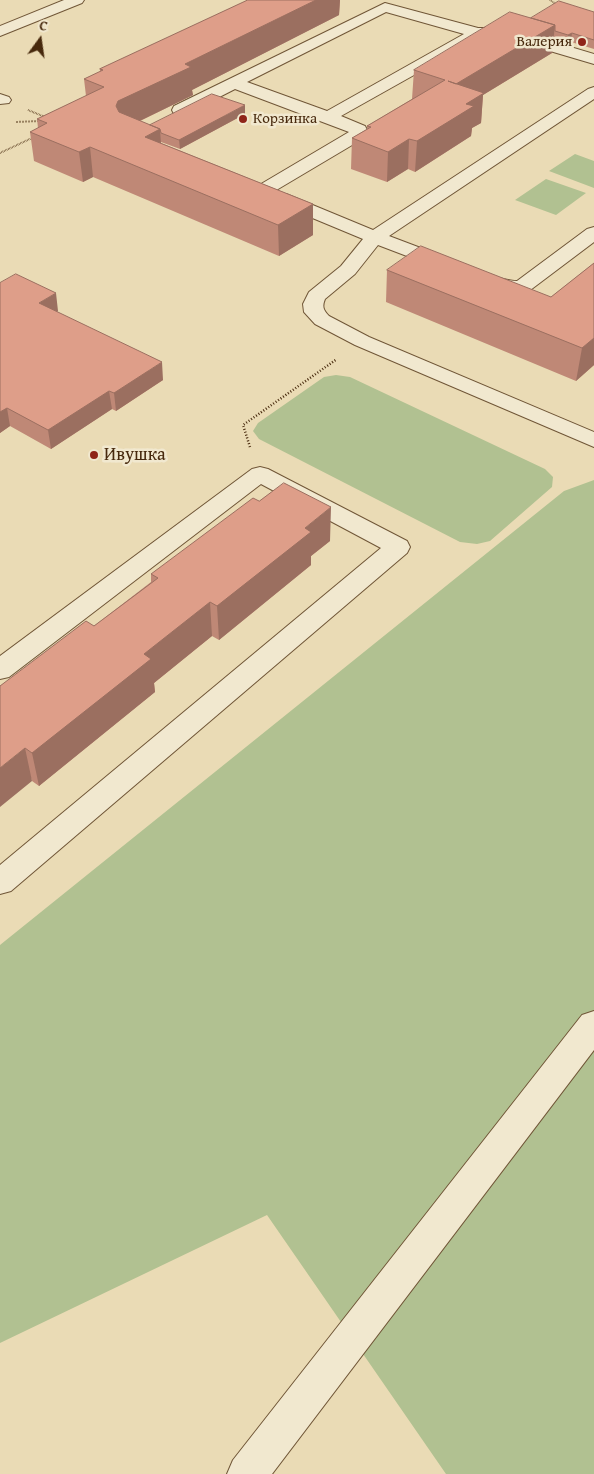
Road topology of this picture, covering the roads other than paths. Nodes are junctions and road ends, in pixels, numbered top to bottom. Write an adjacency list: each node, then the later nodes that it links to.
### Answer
1 (77, 0): 2 (lane)
2 (0, 31)
3 (477, 33): 4 (lane); 5 (lane); 7 (lane)
4 (594, 59)
5 (234, 83): 7 (lane); 8 (lane)
6 (594, 92): 12 (lane)
7 (328, 117): 10 (lane)
8 (163, 118)
9 (244, 183): 10 (lane)
10 (262, 190): 12 (lane)
11 (594, 233): 12 (lane)
12 (375, 237): 13 (lane)
13 (591, 435)
14 (0, 670): 15 (lane)
15 (0, 882)
16 (594, 1025): 17 (lane)
17 (247, 1474)

